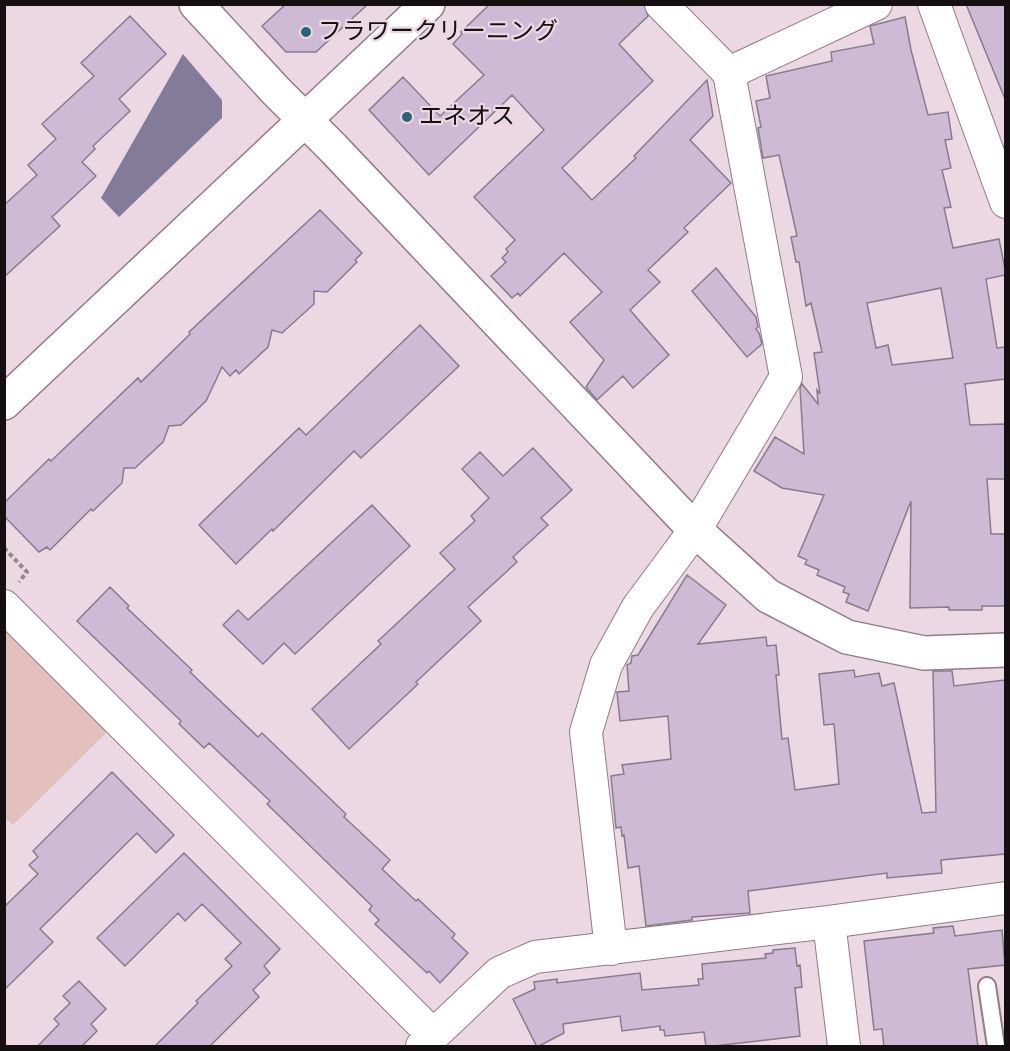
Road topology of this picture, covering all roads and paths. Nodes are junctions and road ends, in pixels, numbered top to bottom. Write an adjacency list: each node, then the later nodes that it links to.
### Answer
1 (196, 4): 7 (street)
2 (428, 4): 7 (street)
3 (661, 4): 6 (street)
4 (876, 4): 6 (street)
5 (934, 4): 8 (street)
6 (729, 73): 10 (street)
7 (305, 121): 9 (street); 10 (street)
8 (1005, 202)
9 (4, 403)
10 (695, 530): 13 (street); 16 (street)
11 (4, 548): 12 (path)
12 (8, 597): 18 (street)
13 (1005, 650)
14 (1005, 898): 15 (street)
15 (829, 922): 16 (street); 19 (street)
16 (611, 949): 18 (street)
17 (987, 986): 20 (lane)
18 (427, 1041)
19 (844, 1047)
20 (996, 1047)

